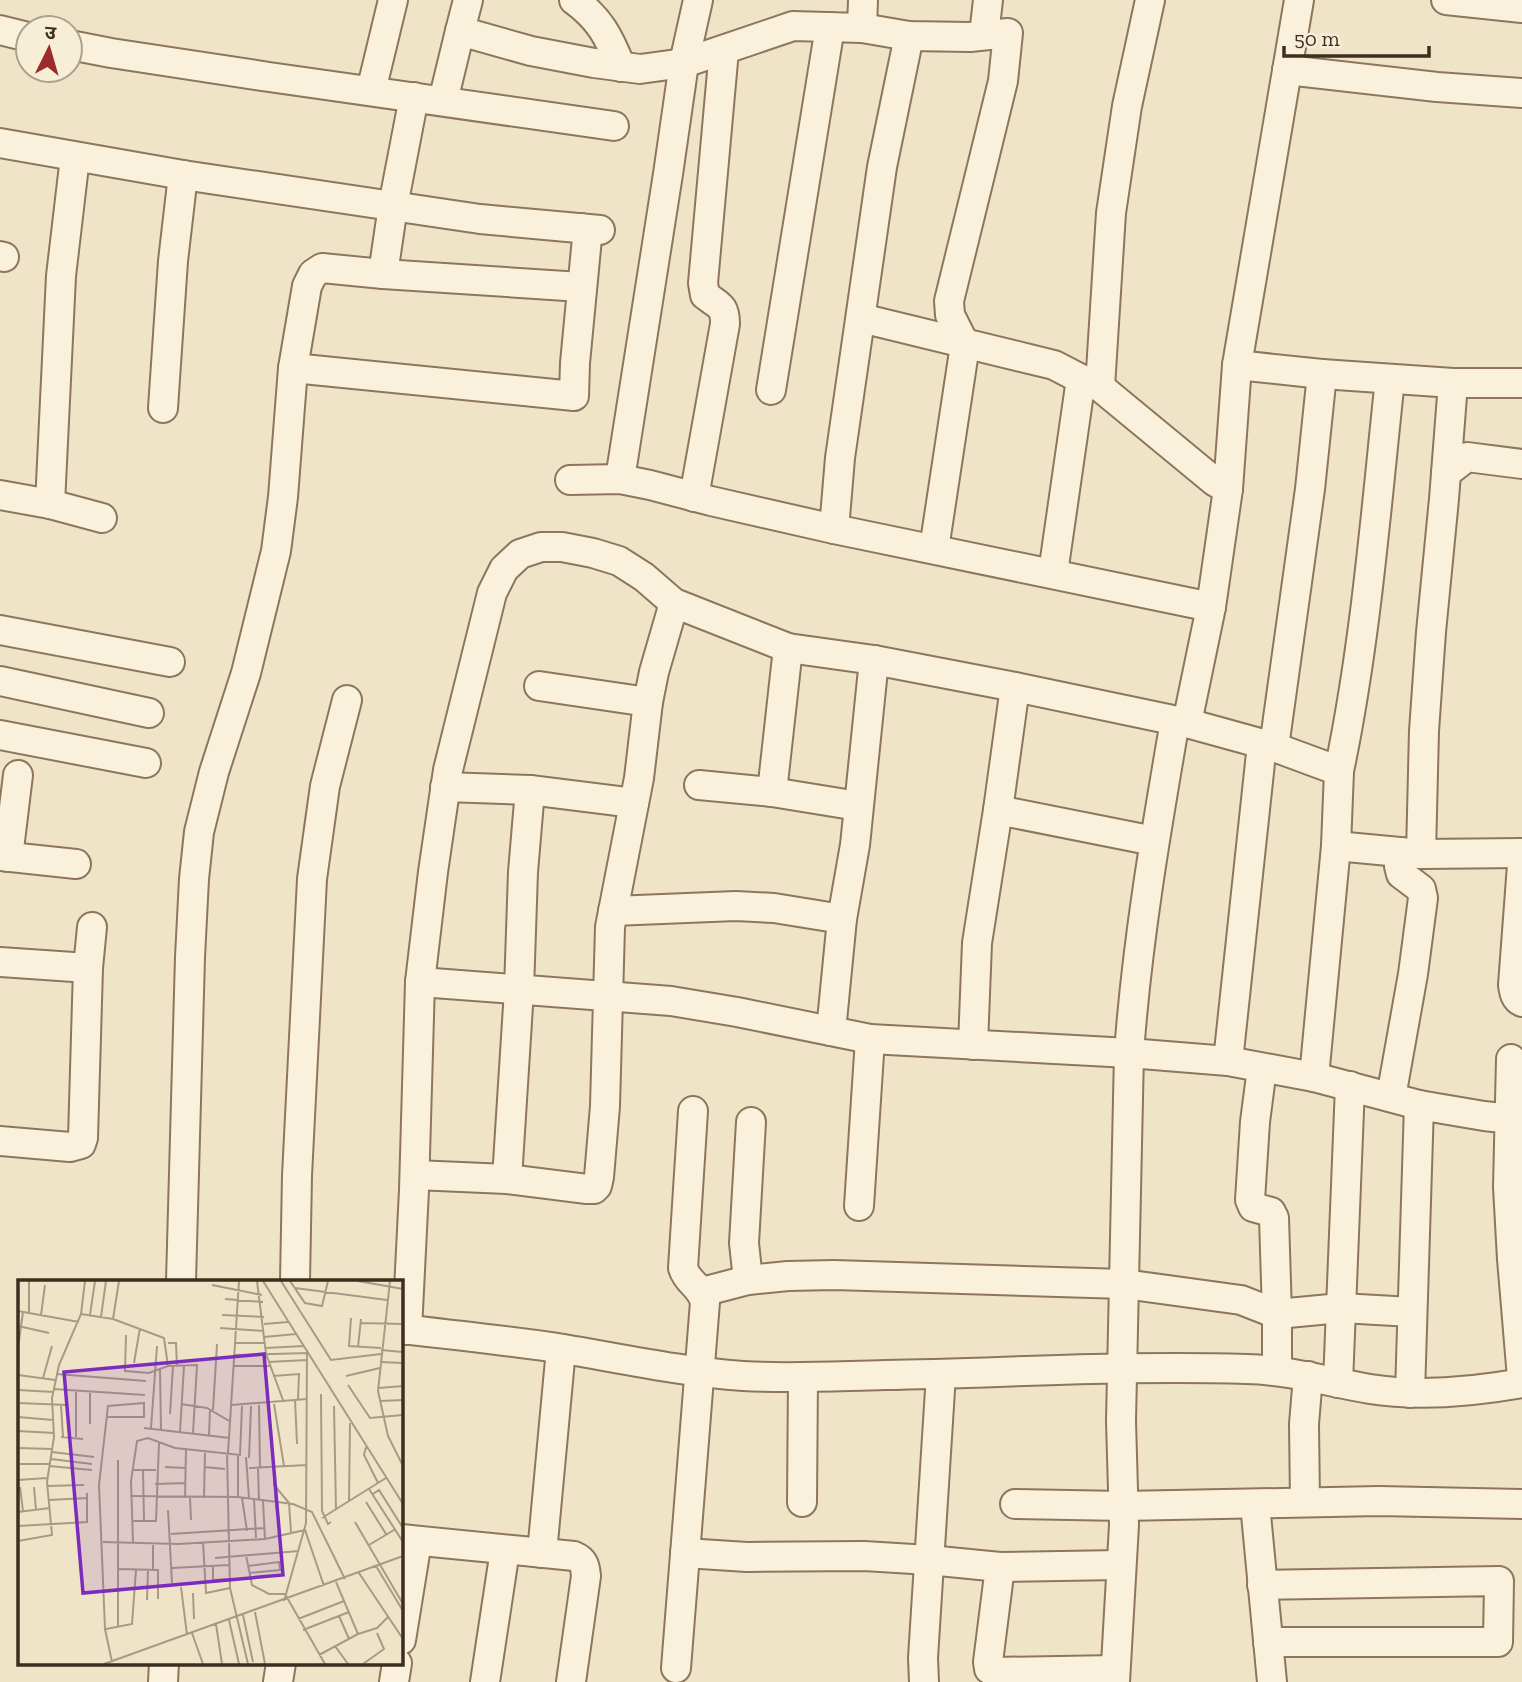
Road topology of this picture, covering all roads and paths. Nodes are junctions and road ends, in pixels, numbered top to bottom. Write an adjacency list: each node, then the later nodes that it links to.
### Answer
1 (393, 0): 23 (street)
2 (468, 0): 15 (street)
3 (575, 0): 11 (street)
4 (698, 0): 20 (street)
5 (863, 0): 14 (street)
6 (988, 0): 16 (street)
7 (1150, 0): 40 (street)
8 (1299, 0): 22 (street)
9 (1446, 0): 10 (street)
10 (1522, 8)
11 (603, 11): 21 (street)
12 (794, 13): 13 (street); 19 (street)
13 (830, 27): 14 (street); 43 (street)
14 (862, 28): 17 (street)
15 (460, 31): 21 (street); 26 (street)
16 (984, 35): 17 (street); 35 (street)
17 (909, 36): 34 (street)
18 (84, 48): 23 (street)
19 (724, 50): 20 (street); 51 (street)
20 (684, 63): 21 (street); 47 (street)
21 (621, 66)
22 (1287, 70): 24 (street); 36 (street)
23 (371, 91): 25 (street)
24 (1522, 93)
25 (414, 97): 26 (street); 31 (street)
26 (443, 101): 27 (street)
27 (614, 126)
28 (0, 143): 29 (street)
29 (75, 157): 30 (street); 52 (street)
30 (183, 175): 31 (street); 44 (street)
31 (393, 206): 32 (street); 33 (street)
32 (383, 274): 33 (street); 37 (street)
33 (581, 287): 37 (street)
34 (862, 318): 35 (street); 54 (street)
35 (965, 345): 40 (street); 55 (street)
36 (1237, 365): 38 (street); 49 (street)
37 (293, 368): 116 (street)
38 (1322, 374): 39 (street); 71 (street)
39 (1390, 379): 41 (street); 73 (street)
40 (1091, 383): 49 (street); 56 (street)
41 (1453, 383): 42 (street); 46 (street)
42 (1522, 383)
43 (771, 390)
44 (163, 408)
45 (1522, 464): 46 (street)
46 (1446, 473): 84 (street)
47 (620, 479): 48 (street); 51 (street)
48 (570, 480)
49 (1228, 489): 58 (street)
50 (0, 495): 52 (street)
51 (694, 496): 54 (street)
52 (50, 504): 53 (street)
53 (102, 518)
54 (834, 529): 55 (street)
55 (934, 549): 56 (street)
56 (1053, 573): 58 (street)
57 (674, 603): 60 (street); 67 (street); 76 (street)
58 (1211, 607): 69 (street)
59 (0, 630): 62 (street)
60 (789, 648): 61 (street); 78 (street)
61 (874, 660): 65 (street); 80 (street)
62 (170, 662)
63 (0, 681): 68 (street)
64 (539, 686): 67 (street)
65 (1015, 687): 69 (street); 81 (street)
66 (347, 700): 117 (street)
67 (648, 702): 79 (street)
68 (149, 713)
69 (1181, 722): 71 (street); 82 (street)
70 (0, 735): 72 (street)
71 (1268, 745): 73 (street); 103 (street)
72 (146, 764)
73 (1339, 771): 83 (street)
74 (18, 775): 86 (street)
75 (699, 785): 78 (street)
76 (445, 787): 77 (street); 94 (street)
77 (530, 790): 79 (street); 95 (street)
78 (772, 792): 80 (street)
79 (634, 803): 89 (street)
80 (859, 806): 90 (street)
81 (998, 810): 82 (street); 100 (street)
82 (1154, 841): 101 (street)
83 (1336, 846): 84 (street); 105 (street)
84 (1411, 853): 85 (street); 107 (street)
85 (1522, 853)
86 (4, 857): 87 (street)
87 (76, 864)
88 (1522, 865): 97 (street)
89 (613, 911): 90 (street); 96 (street)
90 (842, 919): 98 (street)
91 (92, 927): 93 (street)
92 (0, 962): 93 (street)
93 (88, 968): 112 (street)
94 (420, 982): 95 (street); 113 (street)
95 (519, 990): 96 (street); 114 (street)
96 (608, 997): 98 (street); 114 (street)
97 (1522, 1002)
98 (831, 1031): 99 (street)
99 (870, 1039): 100 (street); 115 (street)
100 (972, 1045): 101 (street)
101 (1129, 1053): 103 (street); 119 (street)
102 (1511, 1059): 110 (street)
103 (1228, 1061): 104 (street)
104 (1262, 1068): 105 (street); 123 (street)
105 (1314, 1077): 106 (street)
106 (1350, 1086): 107 (street); 121 (street)
107 (1391, 1097): 108 (street)
108 (1419, 1105): 110 (street); 122 (street)
109 (693, 1111): 120 (street)
110 (1516, 1119): 132 (street)
111 (751, 1122): 118 (street)
112 (0, 1141)
113 (415, 1175): 114 (street); 124 (street)
114 (507, 1179)
115 (859, 1206)
116 (181, 1280)
117 (295, 1280)
118 (748, 1280): 119 (street); 120 (street)
119 (1124, 1284): 123 (street); 126 (street)
120 (702, 1292): 128 (street)
121 (1341, 1308): 122 (street); 123 (street); 133 (street)
122 (1412, 1312): 134 (street)
123 (1277, 1314): 127 (street)
124 (404, 1330): 125 (street)
125 (561, 1349): 128 (street); 143 (street)
126 (1122, 1368): 127 (street); 129 (street); 140 (street)
127 (1277, 1371): 130 (street)
128 (700, 1372): 131 (street); 144 (street)
129 (941, 1374): 131 (street); 145 (street)
130 (1308, 1376): 133 (street); 135 (street)
131 (803, 1377): 136 (street)
132 (1522, 1380): 134 (street)
133 (1338, 1382): 134 (street)
134 (1410, 1393)
135 (1305, 1501): 138 (street); 139 (street)
136 (802, 1503)
137 (1015, 1504): 140 (street)
138 (1255, 1504): 140 (street); 148 (street)
139 (1522, 1504)
140 (1123, 1506): 146 (street)
141 (409, 1540): 142 (street); 149 (street)
142 (505, 1550): 143 (street); 159 (street)
143 (542, 1553): 160 (street)
144 (685, 1553): 145 (street); 154 (street)
145 (929, 1560): 147 (street); 161 (street)
146 (1120, 1565): 147 (street); 155 (street)
147 (1000, 1567): 155 (street)
148 (1262, 1585): 150 (street); 150 (street)
149 (402, 1628)
150 (1268, 1642): 162 (street)
151 (164, 1664): 156 (street)
152 (281, 1664): 157 (street)
153 (397, 1664): 158 (street)
154 (676, 1668)
155 (1115, 1676)
156 (163, 1682)
157 (278, 1682)
158 (394, 1682)
159 (485, 1682)
160 (571, 1682)
161 (924, 1682)
162 (1272, 1682)

